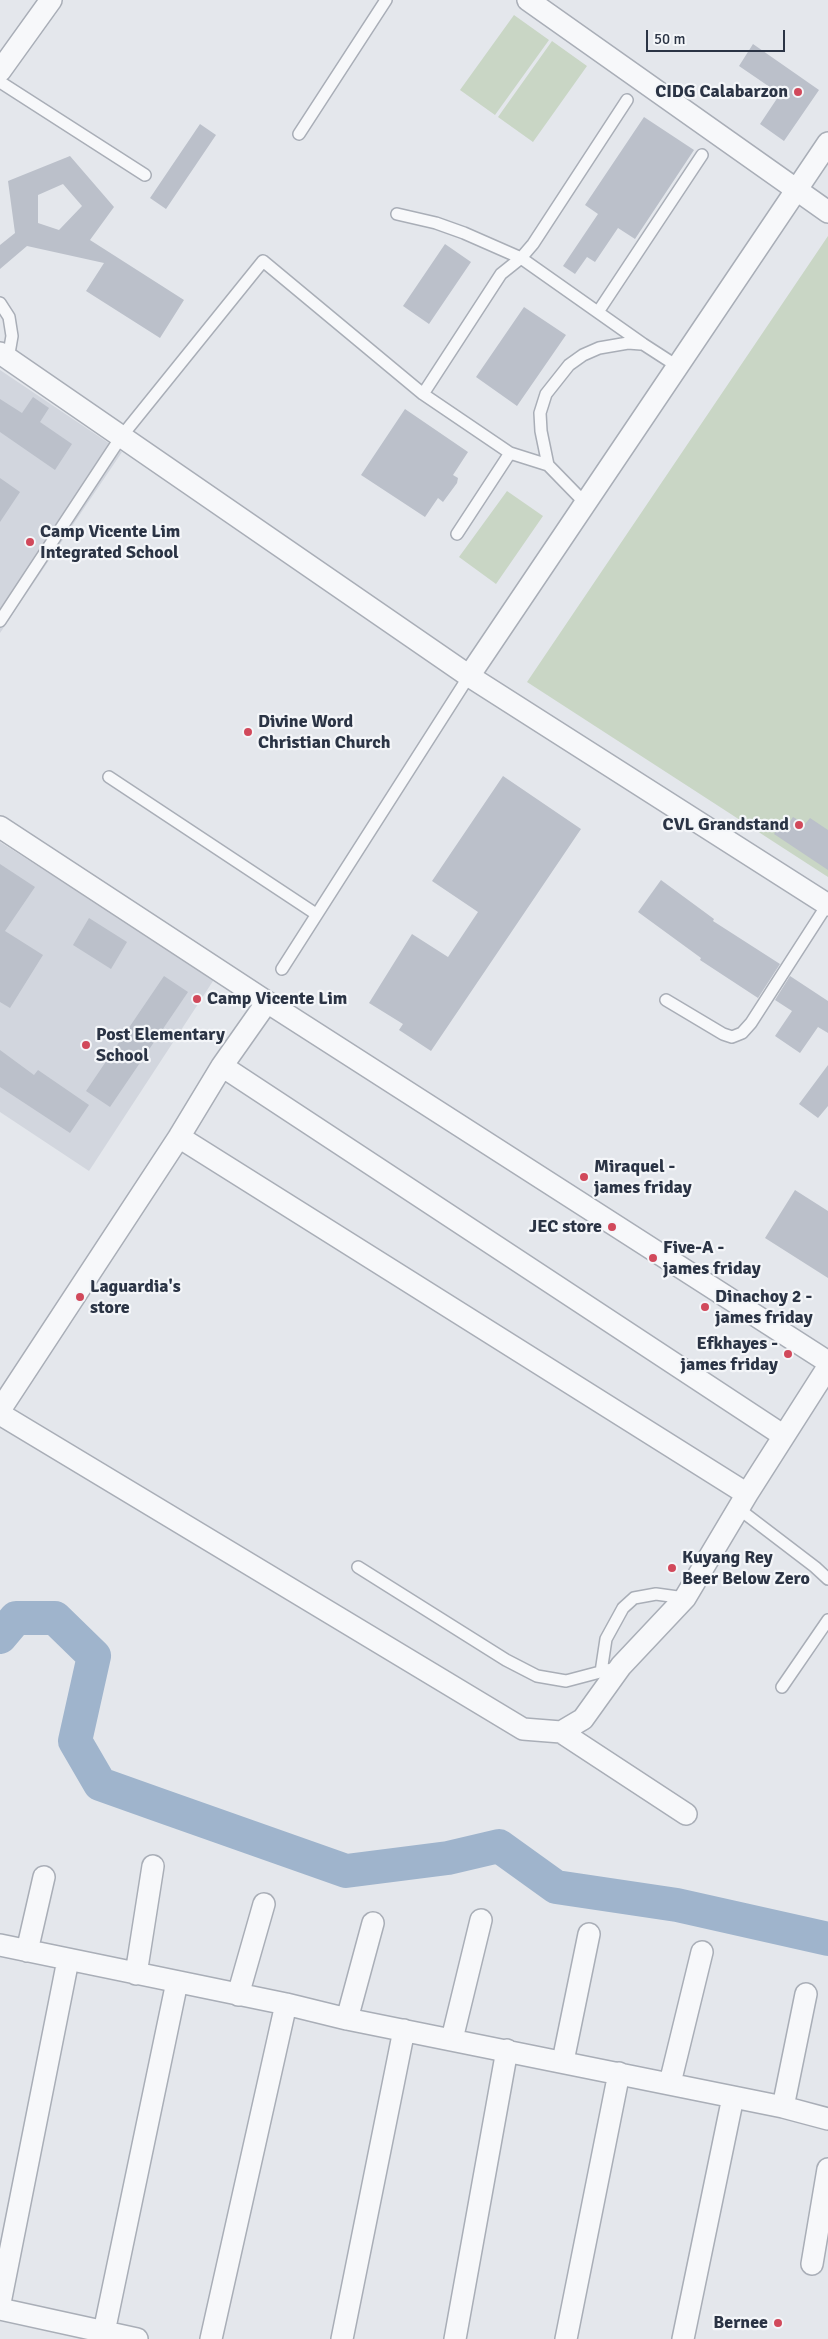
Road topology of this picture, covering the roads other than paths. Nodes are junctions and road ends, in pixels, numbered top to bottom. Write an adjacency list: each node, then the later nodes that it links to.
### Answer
1 (51, 0): 4 (street)
2 (386, 0): 7 (lane)
3 (528, 0): 11 (street)
4 (0, 71)
5 (0, 82): 10 (lane)
6 (627, 100): 14 (lane)
7 (299, 134)
8 (828, 143): 11 (street)
9 (702, 155): 16 (lane)
10 (145, 175)
11 (796, 190): 12 (street); 19 (street)
12 (828, 212)
13 (397, 214): 14 (lane)
14 (521, 258): 16 (lane); 20 (lane)
15 (0, 303): 18 (lane)
16 (598, 312): 17 (lane)
17 (643, 344): 19 (lane); 23 (lane)
18 (4, 356): 21 (street)
19 (677, 366): 24 (street)
20 (423, 394): 21 (lane); 22 (lane)
21 (121, 437): 26 (lane); 27 (street)
22 (510, 453): 23 (lane); 25 (lane)
23 (548, 465): 24 (lane)
24 (586, 504): 27 (street)
25 (457, 534)
26 (0, 621)
27 (469, 676): 30 (street); 31 (lane)
28 (109, 778): 31 (lane)
29 (0, 827): 34 (street)
30 (828, 905): 33 (lane)
31 (316, 914): 32 (lane)
32 (282, 969)
33 (666, 1000)
34 (267, 1002): 35 (street); 37 (street)
35 (222, 1066): 36 (street); 40 (street)
36 (179, 1137): 39 (street); 41 (street)
37 (828, 1362)
38 (828, 1367): 40 (street)
39 (0, 1412): 48 (street)
40 (784, 1436): 41 (street)
41 (743, 1502): 43 (lane); 44 (street)
42 (358, 1567): 46 (lane)
43 (828, 1579)
44 (685, 1598): 46 (street); 46 (lane)
45 (828, 1620): 47 (lane)
46 (611, 1669): 48 (street)
47 (782, 1687)
48 (561, 1732): 49 (street)
49 (686, 1814)
50 (154, 1866): 60 (street)
51 (44, 1877): 57 (street)
52 (264, 1904): 63 (street)
53 (481, 1920): 67 (street)
54 (373, 1923): 65 (street)
55 (589, 1934): 69 (street)
56 (0, 1945): 57 (street)
57 (27, 1951): 59 (street)
58 (702, 1952): 71 (street)
59 (68, 1960): 60 (street); 77 (street)
60 (136, 1974): 61 (street)
61 (177, 1982): 63 (street); 79 (street)
62 (806, 1994): 73 (street)
63 (238, 1995): 64 (street)
64 (286, 2004): 65 (street); 81 (street)
65 (347, 2019): 66 (street)
66 (404, 2030): 67 (street); 82 (street)
67 (452, 2039): 68 (street)
68 (507, 2050): 69 (street); 83 (street)
69 (563, 2061): 70 (street)
70 (619, 2073): 71 (street); 84 (street)
71 (670, 2083): 72 (street)
72 (734, 2097): 73 (street); 85 (street)
73 (782, 2106): 74 (street)
74 (828, 2119)
75 (828, 2169): 76 (street)
76 (812, 2264)
77 (0, 2303)
78 (0, 2309): 79 (street)
79 (105, 2335): 80 (street)
80 (137, 2339)
81 (211, 2339)
82 (342, 2339)
83 (455, 2339)
84 (566, 2339)
85 (683, 2339)

